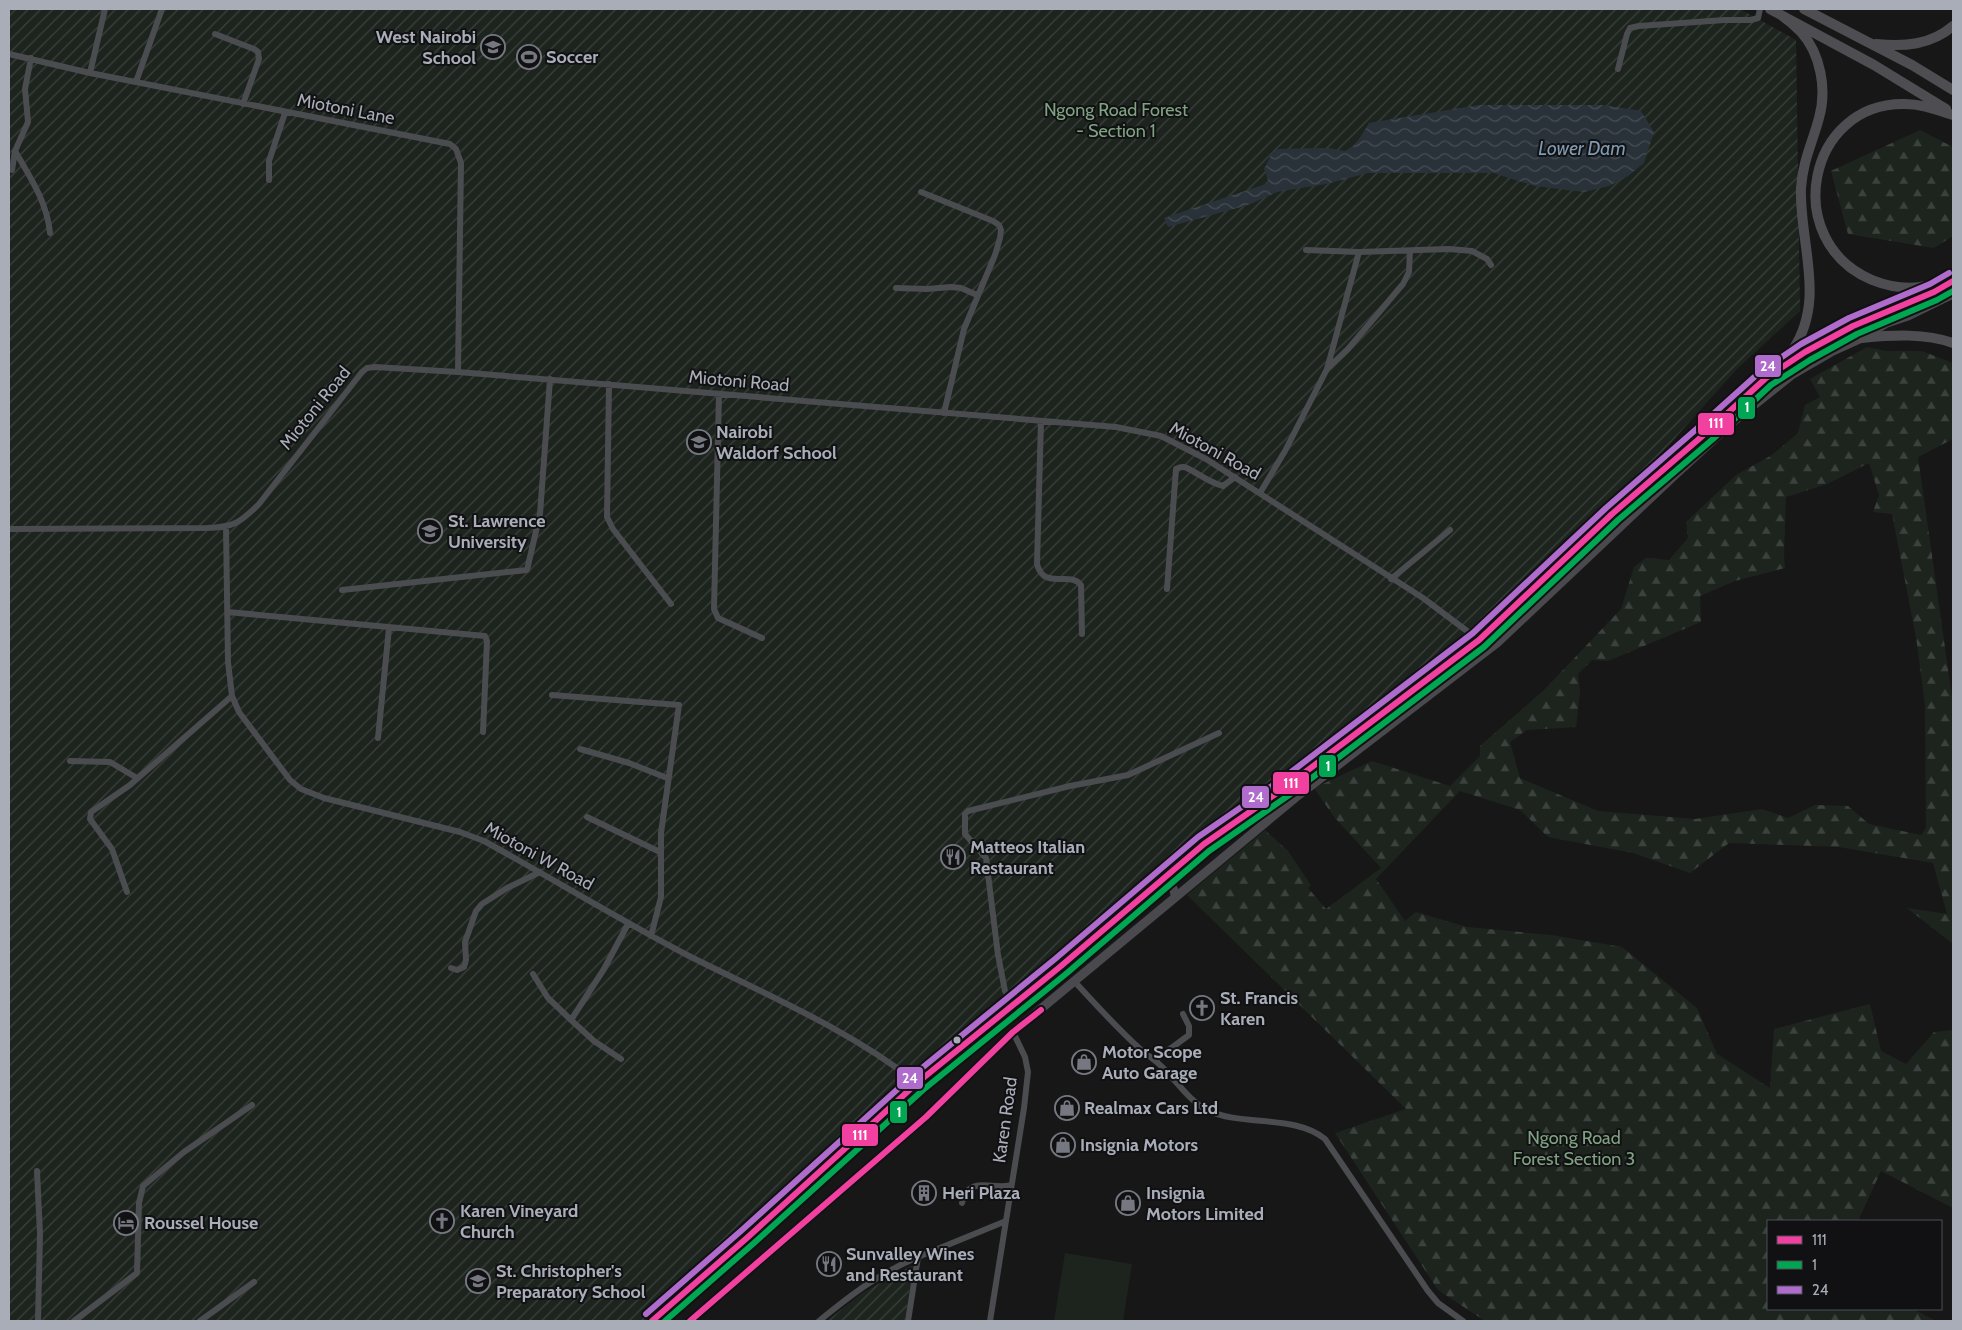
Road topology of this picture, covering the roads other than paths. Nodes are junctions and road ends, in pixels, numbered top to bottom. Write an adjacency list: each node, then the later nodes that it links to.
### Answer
1 (105, 9): 13 (street)
2 (162, 9): 14 (street)
3 (1760, 9): 12 (street)
4 (1770, 9): 6 (highway)
5 (1804, 9): 9 (highway)
6 (1781, 15): 18 (highway); 37 (highway)
7 (1953, 26): 9 (highway)
8 (215, 34): 16 (street)
9 (1870, 44): 15 (highway)
10 (9, 54): 11 (street, Miotoni Lane)
11 (31, 58): 13 (street, Miotoni Lane); 19 (street)
12 (1618, 69)
13 (90, 73): 14 (street, Miotoni Lane)
14 (136, 82): 16 (street, Miotoni Lane)
15 (1953, 90)
16 (243, 104): 17 (street, Miotoni Lane)
17 (284, 113): 21 (street); 36 (street, Miotoni Lane)
18 (1953, 114): 28 (highway)
19 (15, 151): 20 (street); 23 (street)
20 (12, 170)
21 (269, 180)
22 (920, 192): 32 (street)
23 (50, 234)
24 (1306, 250): 26 (street)
25 (1410, 251): 26 (street); 27 (street); 35 (street)
26 (1359, 252): 35 (street)
27 (1491, 264)
28 (1953, 277)
29 (1953, 281): 37 (main road)
30 (896, 288): 32 (street)
31 (1953, 294): 33 (main road)
32 (977, 295): 41 (street)
33 (1862, 338): 34 (highway); 71 (main road)
34 (1953, 344)
35 (1327, 369): 44 (street)
36 (458, 372): 38 (street, Miotoni Road); 45 (street, Miotoni Road)
37 (1766, 378): 56 (main road)
38 (550, 380): 39 (street, Miotoni Road); 50 (street)
39 (609, 384): 40 (street, Miotoni Road); 51 (street)
40 (719, 394): 41 (street, Miotoni Road); 55 (street)
41 (944, 413): 42 (street, Miotoni Road)
42 (1040, 421): 43 (street, Miotoni Road); 54 (street)
43 (1236, 477): 44 (street, Miotoni Road); 49 (street)
44 (1260, 493): 48 (street, Miotoni Road)
45 (226, 527): 46 (street, Miotoni Road); 52 (street, Miotoni W Road)
46 (9, 529)
47 (1450, 530): 48 (street)
48 (1391, 579): 56 (street, Miotoni Road)
49 (1167, 589)
50 (342, 590)
51 (671, 604)
52 (228, 612): 53 (street); 58 (street, Miotoni W Road)
53 (389, 628): 59 (street); 61 (street)
54 (1082, 634)
55 (762, 638)
56 (1480, 640): 69 (main road)
57 (552, 695): 65 (street)
58 (232, 696): 64 (street); 68 (street, Miotoni W Road)
59 (483, 732)
60 (1219, 733): 77 (street)
61 (378, 738)
62 (580, 749): 65 (street)
63 (70, 761): 64 (street)
64 (137, 778): 70 (street)
65 (668, 778): 67 (street)
66 (588, 817): 67 (street)
67 (660, 852): 73 (street)
68 (540, 872): 72 (street, Miotoni W Road); 74 (street)
69 (1159, 882): 71 (main road); 77 (main road)
70 (127, 892)
71 (1175, 896): 76 (main road)
72 (628, 924): 73 (street, Miotoni W Road); 79 (street)
73 (651, 936): 83 (street, Miotoni W Road)
74 (451, 968)
75 (533, 974): 79 (street)
76 (1075, 982): 80 (main road); 82 (street)
77 (1012, 1006): 83 (main road)
78 (1183, 1014): 82 (street)
79 (570, 1020): 81 (street)
80 (1013, 1032): 86 (street, Karen Road); 95 (main road)
81 (621, 1059)
82 (1155, 1060): 99 (street)
83 (917, 1083): 94 (main road)
84 (252, 1105): 92 (street)
85 (37, 1171): 91 (street)
86 (1011, 1185): 87 (street, Karen Road); 88 (street, Karen Road)
87 (962, 1203)
88 (1006, 1221): 89 (street); 98 (street, Karen Road)
89 (918, 1257): 96 (street); 97 (street)
90 (254, 1282): 93 (street)
91 (38, 1321)
92 (74, 1321)
93 (200, 1321)
94 (652, 1321)
95 (690, 1321)
96 (819, 1321)
97 (908, 1321)
98 (990, 1321)
99 (1463, 1321)

